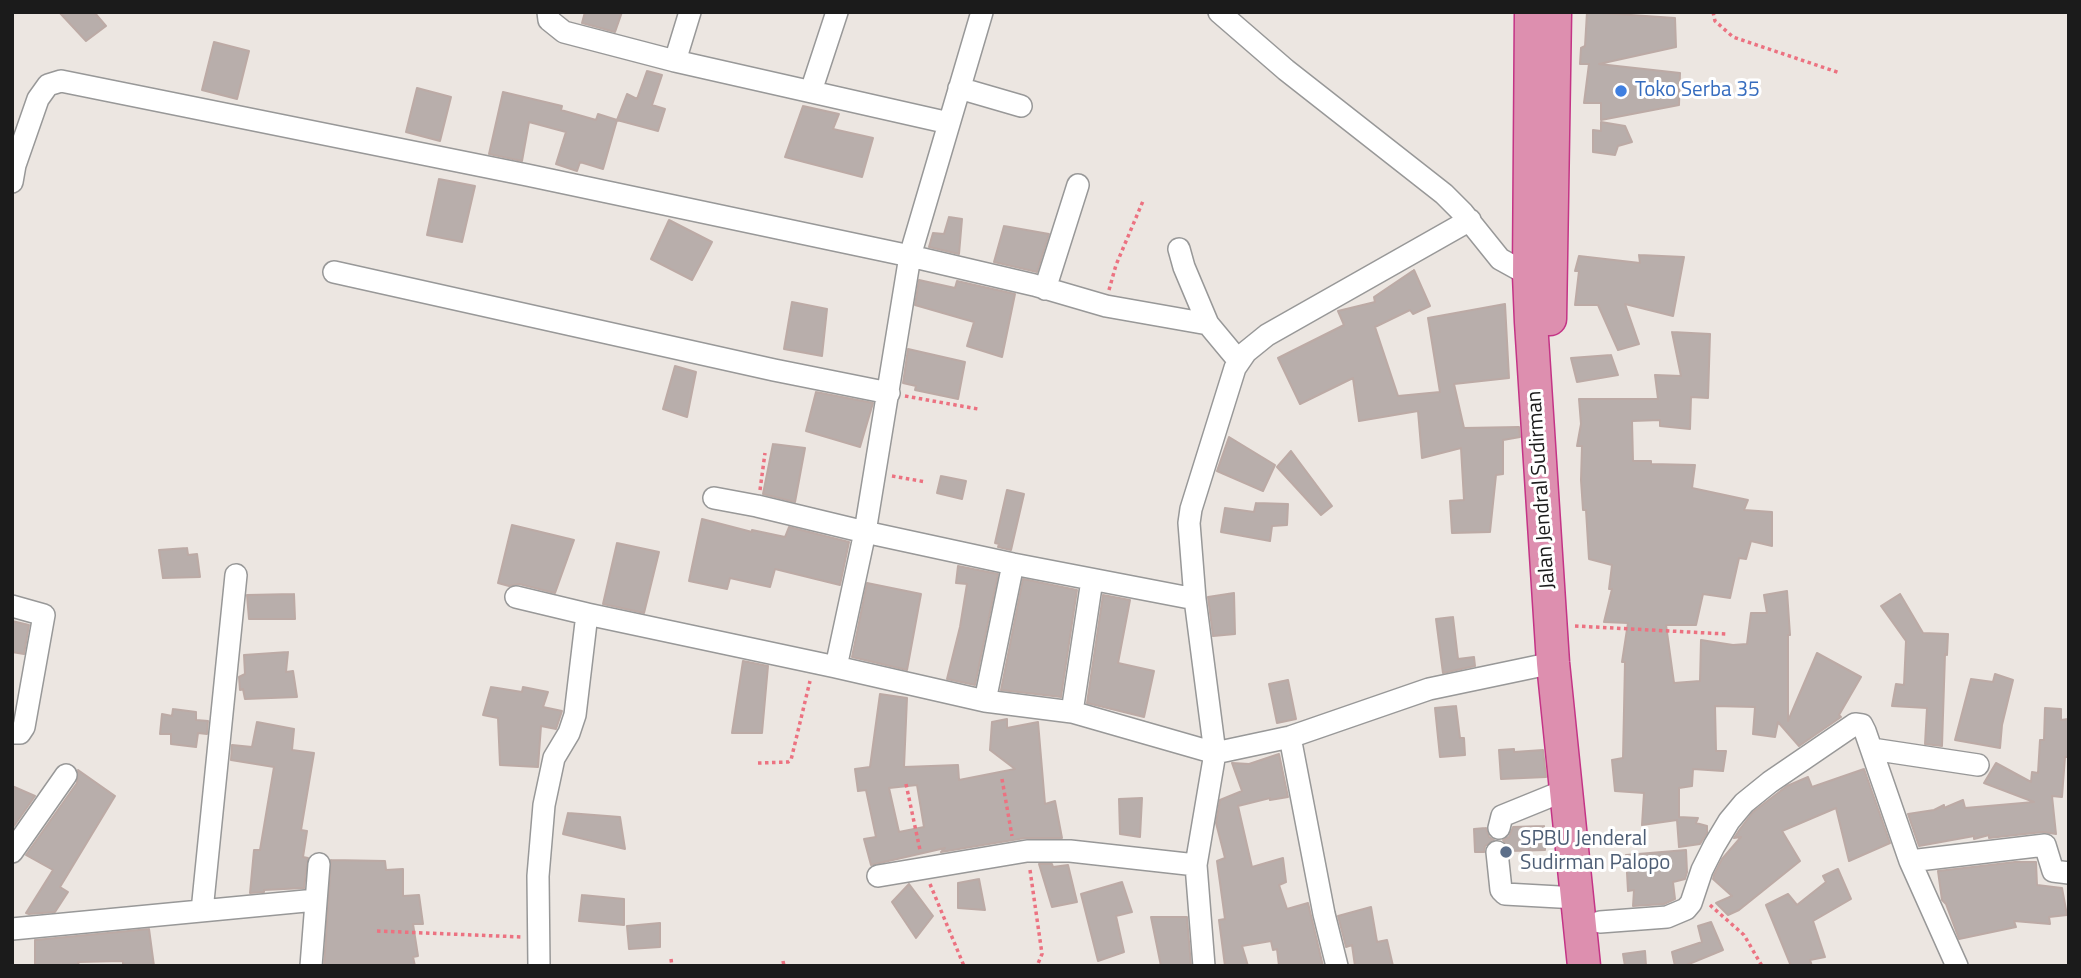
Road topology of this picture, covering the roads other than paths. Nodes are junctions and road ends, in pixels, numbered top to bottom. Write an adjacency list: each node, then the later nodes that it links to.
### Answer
1 (548, 12): 8 (street)
2 (690, 12): 8 (street)
3 (837, 12): 10 (street)
4 (982, 12): 9 (street)
5 (1219, 12): 15 (street)
6 (1531, 12): 19 (highway, Jalan Jendral Sudirman)
7 (1555, 12): 19 (highway, Jalan Jendral Sudirman)
8 (675, 61): 10 (street)
9 (959, 88): 11 (street); 12 (street)
10 (811, 91): 12 (street)
11 (1021, 106)
12 (948, 123): 17 (street)
13 (12, 182): 17 (street)
14 (1078, 185): 20 (street)
15 (1470, 220): 19 (street); 23 (street)
16 (1179, 249): 22 (street)
17 (911, 256): 20 (street); 24 (street)
18 (334, 272): 24 (street)
19 (1540, 277): 21 (highway, Jalan Jendral Sudirman)
20 (1045, 289): 22 (street)
21 (1541, 321): 34 (highway, Jalan Jendral Sudirman); 56 (highway, Jalan Jendral Sudirman)
22 (1208, 324): 23 (street)
23 (1238, 360): 31 (street)
24 (890, 393): 26 (street)
25 (714, 498): 26 (street)
26 (865, 532): 27 (street); 35 (street)
27 (1013, 564): 29 (street); 36 (street)
28 (236, 575): 55 (street)
29 (1092, 580): 31 (street); 37 (street)
30 (516, 597): 33 (street)
31 (1195, 599): 41 (street)
32 (12, 606): 38 (street)
33 (587, 614): 35 (street); 60 (street)
34 (1553, 663): 39 (street); 44 (highway, Jalan Jendral Sudirman)
35 (836, 667): 36 (street)
36 (985, 701): 37 (street)
37 (1072, 712): 41 (street)
38 (12, 733)
39 (1290, 737): 41 (street); 62 (street)
40 (1872, 749): 42 (street); 48 (street); 56 (street)
41 (1215, 753): 50 (street)
42 (1978, 765)
43 (66, 775): 46 (street)
44 (1566, 790): 45 (street); 53 (highway, Jalan Jendral Sudirman)
45 (1499, 828)
46 (12, 852)
47 (1497, 852): 53 (street)
48 (1910, 861): 51 (street); 63 (street)
49 (319, 864): 54 (street)
50 (1196, 864): 52 (street); 61 (street)
51 (2069, 873)
52 (878, 876)
53 (1577, 898): 58 (highway, Jalan Jendral Sudirman)
54 (316, 900): 55 (street); 59 (street)
55 (202, 911): 57 (street)
56 (1600, 922): 58 (highway, Jalan Jendral Sudirman)
57 (12, 929)
58 (1585, 965)
59 (311, 966)
60 (539, 966)
61 (1205, 966)
62 (1337, 966)
63 (1957, 966)

